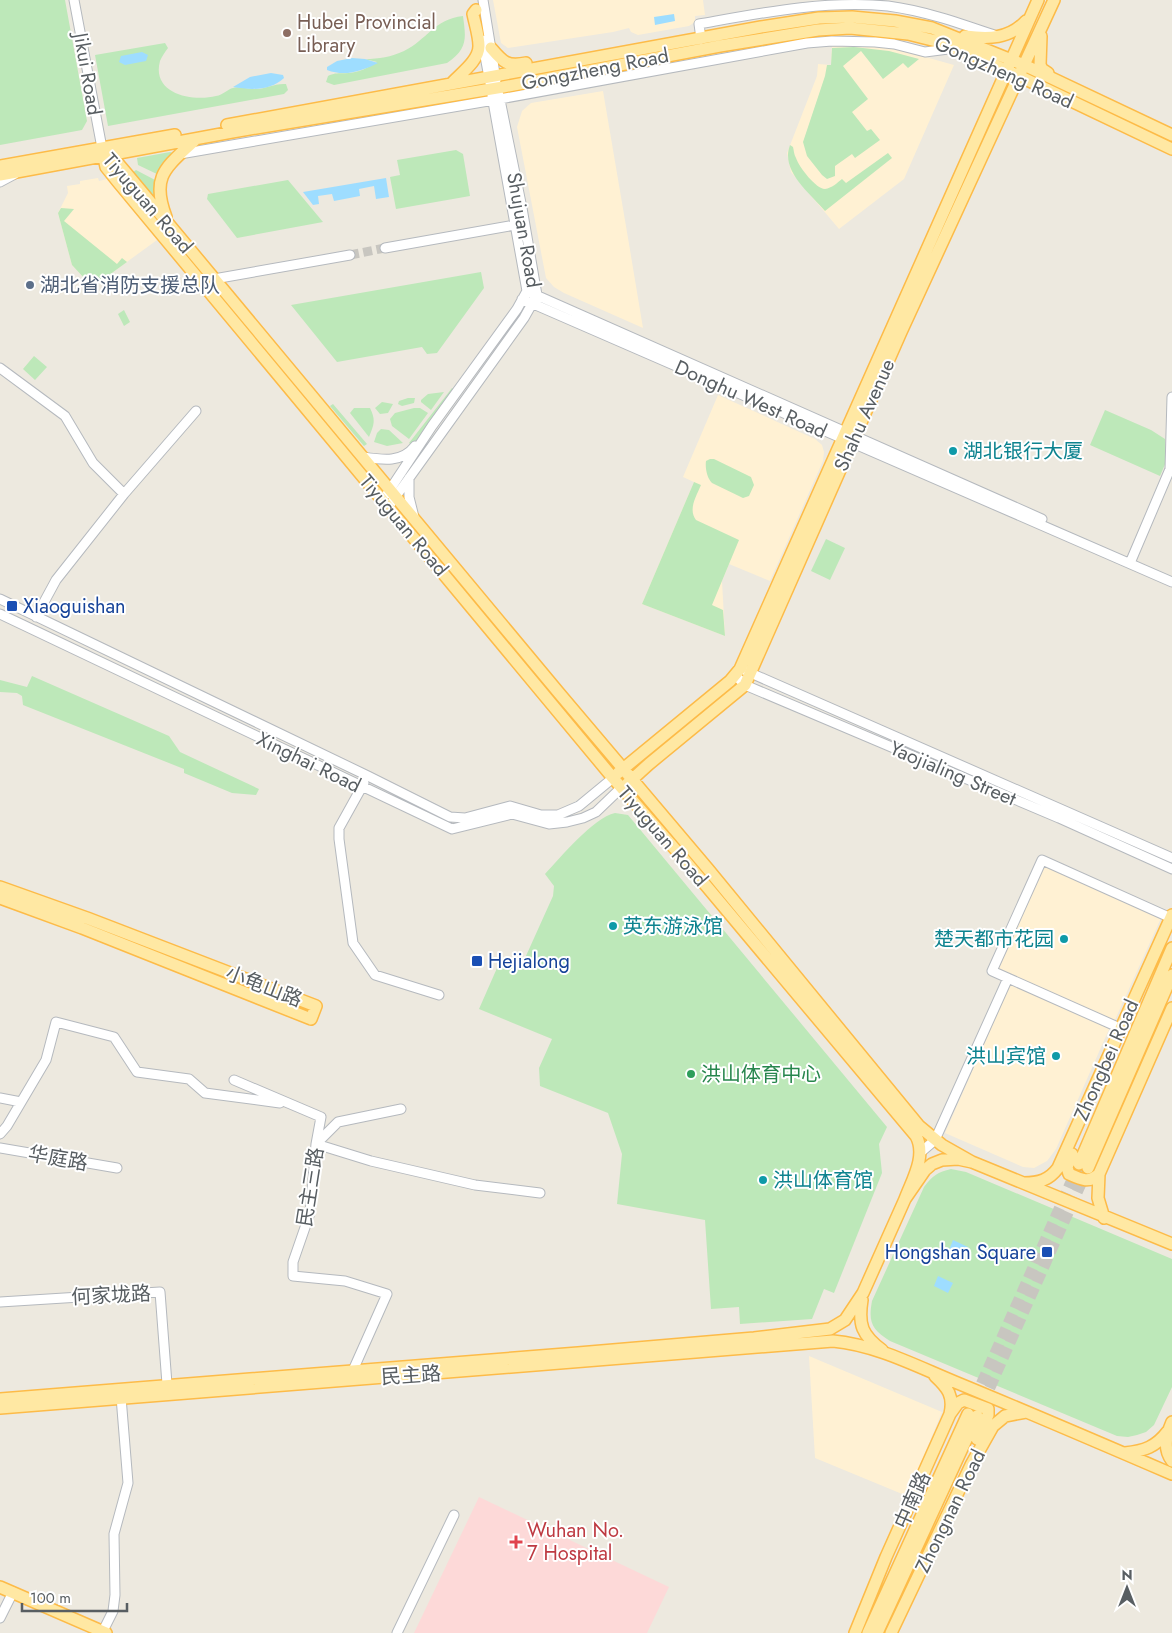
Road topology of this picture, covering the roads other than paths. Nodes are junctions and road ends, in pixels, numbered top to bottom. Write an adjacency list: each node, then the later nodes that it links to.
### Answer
1 (74, 0): 21 (street, Jikui Road)
2 (1038, 0): 5 (main road, Shahu Avenue)
3 (1054, 0): 6 (main road, Shahu Avenue)
4 (478, 3): 10 (street, Shujuan Road); 15 (main road); 17 (street, Shujuan Road)
5 (1031, 16): 8 (main road); 12 (main road, Shahu Avenue)
6 (1044, 22): 13 (main road, Shahu Avenue); 16 (main road)
7 (948, 34): 8 (main road); 9 (main road, Gongzheng Road); 12 (main road, Gongzheng Road)
8 (999, 37): 9 (street)
9 (701, 38): 11 (main road, Gongzheng Road)
10 (491, 48): 11 (main road); 17 (street, Shujuan Road)
11 (571, 62): 17 (main road, Gongzheng Road)
12 (1009, 65): 13 (main road, Gongzheng Road); 14 (main road, Gongzheng Road); 17 (main road, Gongzheng Road); 39 (main road, Shahu Avenue)
13 (1024, 65): 14 (main road, Shahu Avenue); 16 (main road, Gongzheng Road)
14 (1019, 76): 20 (main road, Gongzheng Road); 39 (main road, Shahu Avenue)
15 (451, 84): 17 (main road, Gongzheng Road); 21 (main road, Gongzheng Road)
16 (1071, 87): 18 (main road, Gongzheng Road)
17 (494, 88): 19 (main road, Gongzheng Road); 22 (street); 28 (street, Shujuan Road); 33 (street, Shujuan Road)
18 (1172, 135)
19 (196, 139): 21 (main road, Gongzheng Road); 22 (main road)
20 (1172, 149)
21 (105, 152): 23 (main road, Gongzheng Road); 24 (main road, Gongzheng Road); 27 (main road, Tiyuguan Road); 45 (main road, Tiyuguan Road)
22 (180, 154): 27 (main road)
23 (0, 166)
24 (19, 172): 25 (main road, Gongzheng Road); 26 (street)
25 (0, 175)
26 (0, 182)
27 (168, 224): 31 (main road, Tiyuguan Road)
28 (515, 225): 29 (street); 32 (street, Shujuan Road)
29 (385, 248)
30 (350, 255): 31 (street)
31 (214, 279): 41 (main road, Tiyuguan Road)
32 (527, 291): 33 (street, Donghu West Road); 34 (street, Shujuan Road)
33 (537, 295): 35 (street, Shujuan Road); 39 (street, Donghu West Road)
34 (522, 299): 35 (street, Donghu West Road); 40 (street, Shujuan Road)
35 (533, 304): 39 (street, Donghu West Road); 42 (street, Shujuan Road)
36 (0, 368): 44 (street)
37 (1172, 397): 47 (street)
38 (196, 411): 44 (street)
39 (849, 437): 47 (street, Donghu West Road); 53 (main road, Shahu Avenue)
40 (424, 440): 41 (street); 43 (street, Shujuan Road)
41 (363, 456): 43 (main road, Tiyuguan Road)
42 (410, 478): 43 (street, Shujuan Road); 46 (street)
43 (393, 493): 45 (street, Shujuan Road); 46 (main road, Tiyuguan Road)
44 (124, 494): 52 (street)
45 (386, 503): 57 (main road, Tiyuguan Road)
46 (414, 517): 55 (main road, Tiyuguan Road)
47 (1131, 561): 48 (street, Donghu West Road); 49 (street, Donghu West Road)
48 (1172, 577)
49 (1172, 582)
50 (0, 599): 52 (street, Xinghai Road)
51 (0, 614): 59 (street, Xinghai Road)
52 (36, 616): 56 (street, Xinghai Road)
53 (742, 672): 54 (main road, Shahu Avenue); 55 (main road, Shahu Avenue); 61 (street, Yaojialing Street)
54 (745, 685): 58 (main road, Shahu Avenue); 62 (street, Yaojialing Street)
55 (623, 769): 57 (main road, Shahu Avenue); 58 (main road, Tiyuguan Road)
56 (368, 776): 57 (street, Xinghai Road); 59 (street)
57 (612, 778): 60 (main road, Tiyuguan Road)
58 (631, 779): 60 (main road, Shahu Avenue); 80 (main road, Tiyuguan Road)
59 (362, 787): 60 (street, Xinghai Road); 70 (street)
60 (621, 788): 83 (main road, Tiyuguan Road)
61 (1172, 858)
62 (1172, 868)
63 (0, 887): 64 (main road, 小龟山路)
64 (0, 898)
65 (1172, 916): 68 (street); 69 (main road, Zhongbei Road)
66 (1172, 947): 67 (main road, Zhongbei Road); 69 (main road)
67 (1172, 975)
68 (1008, 978): 72 (street); 80 (street)
69 (1136, 994): 72 (main road, Zhongbei Road)
70 (439, 995)
71 (1172, 1008): 86 (main road, Zhongbei Road)
72 (1120, 1028): 78 (main road, Zhongbei Road)
73 (234, 1080): 76 (street)
74 (0, 1098): 75 (street)
75 (21, 1102): 76 (street); 79 (street)
76 (292, 1105): 81 (street, 民主三路)
77 (401, 1109): 81 (street)
78 (1074, 1133): 86 (main road); 87 (main road, Zhongbei Road)
79 (0, 1134)
80 (935, 1140): 83 (street); 84 (main road, Tiyuguan Road)
81 (316, 1144): 88 (street); 97 (street, 民主三路)
82 (0, 1148): 85 (street, 华庭路)
83 (921, 1152): 89 (main road)
84 (972, 1162): 87 (main road); 89 (main road)
85 (116, 1168)
86 (1098, 1174): 90 (main road, Zhongbei Road)
87 (1022, 1183): 90 (main road)
88 (540, 1194)
89 (905, 1199): 92 (main road)
90 (1104, 1218): 91 (main road)
91 (1172, 1244)
92 (863, 1293): 94 (main road); 95 (main road)
93 (0, 1302): 98 (street, 何家垅路)
94 (822, 1336): 95 (main road); 97 (main road, 民主路)
95 (889, 1355): 96 (main road)
96 (930, 1372): 102 (main road); 103 (main road, 中南路)
97 (351, 1375): 98 (main road, 民主路); 99 (main road, 民主路)
98 (167, 1384): 100 (main road, 民主路)
99 (121, 1397): 101 (main road, 民主路); 113 (street)
100 (0, 1398)
101 (0, 1408)
102 (1028, 1412): 105 (main road); 107 (main road, Zhongnan Road)
103 (950, 1414): 107 (main road); 115 (main road, 中南路)
104 (1170, 1427): 105 (main road); 106 (main road)
105 (1123, 1453): 108 (main road)
106 (1172, 1461)
107 (971, 1465): 118 (main road, Zhongnan Road)
108 (1172, 1474)
109 (454, 1515): 114 (street)
110 (0, 1587): 111 (main road)
111 (13, 1592): 112 (street); 113 (main road)
112 (0, 1618)
113 (105, 1632)
114 (396, 1633)
115 (855, 1633)
116 (868, 1633): 117 (main road, Zhongnan Road)
117 (877, 1633)
118 (891, 1633)

